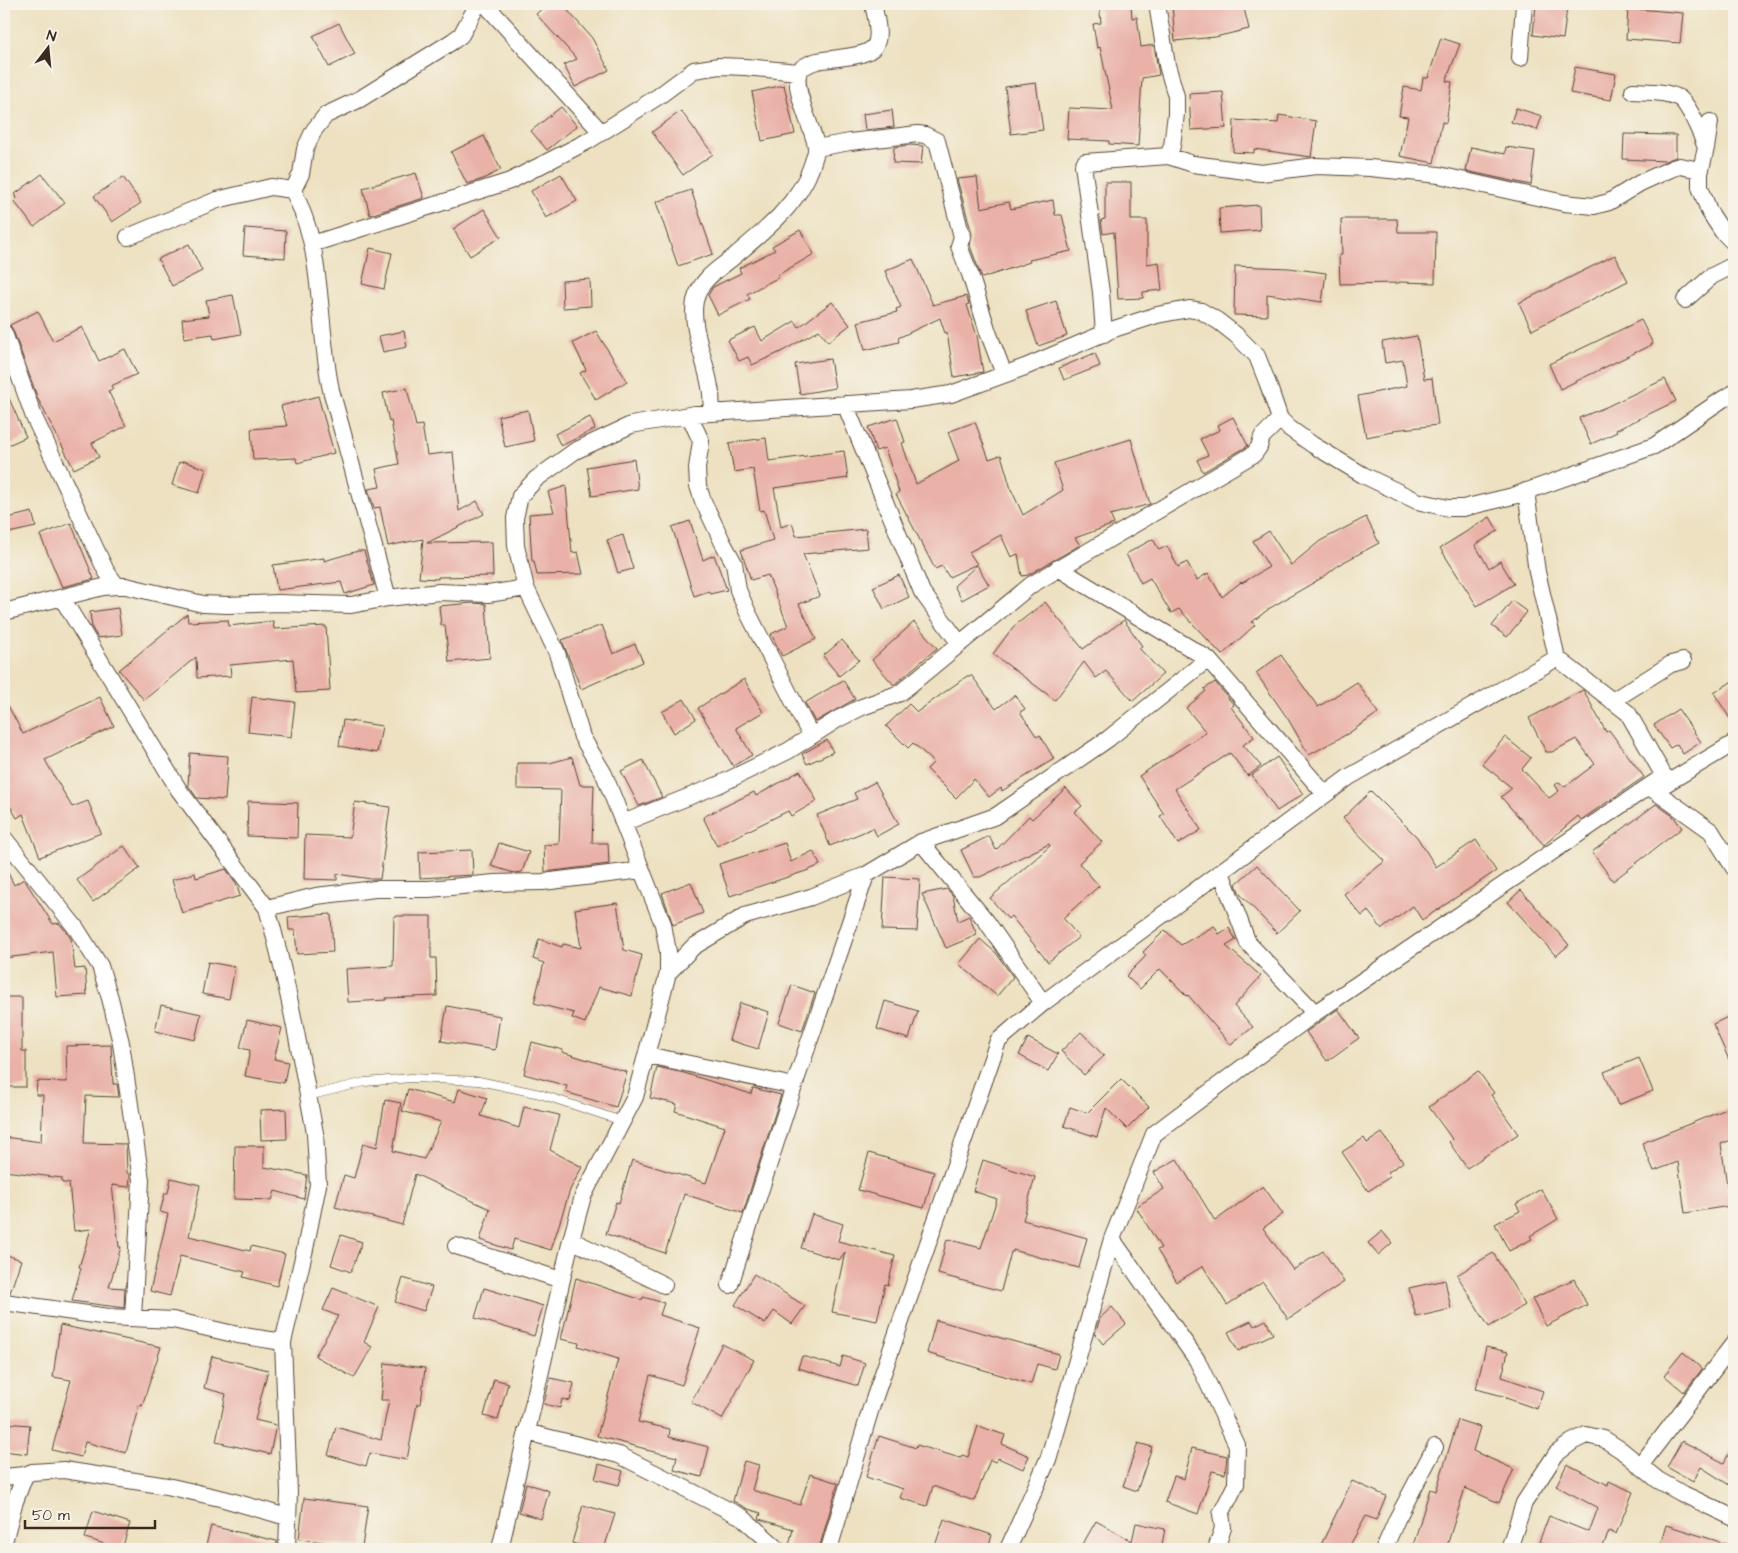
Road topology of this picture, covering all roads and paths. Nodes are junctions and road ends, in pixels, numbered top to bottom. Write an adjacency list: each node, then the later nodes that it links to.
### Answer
1 (478, 4): 15 (street)
2 (485, 4): 10 (street)
3 (874, 4): 7 (street)
4 (1157, 4): 13 (street)
5 (1524, 4): 6 (street)
6 (1520, 58)
7 (798, 72): 10 (street); 11 (street)
8 (1633, 92): 12 (street)
9 (1710, 122): 12 (street)
10 (601, 132): 18 (street)
11 (816, 148): 23 (street); 26 (street)
12 (1706, 148): 14 (street)
13 (1168, 156): 14 (street); 22 (street)
14 (1700, 173): 17 (street)
15 (293, 190): 16 (street); 18 (street)
16 (128, 237)
17 (1733, 243): 19 (street)
18 (312, 244): 34 (street)
19 (1732, 265): 20 (street)
20 (1685, 300)
21 (4, 332): 31 (street)
22 (1104, 334): 23 (street); 28 (street)
23 (1004, 374): 25 (street)
24 (1734, 393): 29 (street)
25 (845, 404): 26 (street); 36 (street)
26 (712, 413): 27 (street)
27 (689, 416): 32 (street); 41 (street)
28 (1280, 419): 29 (street); 30 (street)
29 (1526, 491): 37 (street)
30 (1058, 568): 36 (street); 38 (street)
31 (117, 586): 33 (street); 34 (street)
32 (526, 588): 34 (street); 46 (street)
33 (62, 598): 35 (street); 53 (street)
34 (388, 598)
35 (4, 612)
36 (960, 644): 41 (street)
37 (1557, 658): 40 (street); 45 (street)
38 (1208, 659): 45 (street); 48 (street)
39 (1683, 661): 40 (street)
40 (1612, 701): 43 (street)
41 (811, 736): 46 (street)
42 (1734, 743): 44 (street)
43 (1664, 776): 44 (street); 56 (street)
44 (1655, 791): 49 (street)
45 (1325, 794): 51 (street)
46 (623, 823): 50 (street)
47 (4, 838): 68 (street)
48 (922, 842): 52 (street); 55 (street)
49 (1734, 868)
50 (642, 870): 53 (street); 54 (street)
51 (1221, 872): 55 (street); 56 (street)
52 (866, 875): 54 (street); 58 (street)
53 (267, 908): 59 (street)
54 (668, 973): 57 (street)
55 (1042, 1003): 82 (street)
56 (1315, 1013): 61 (street)
57 (647, 1055): 58 (street); 60 (street)
58 (794, 1086): 66 (street)
59 (308, 1096): 60 (lane); 69 (street)
60 (622, 1121): 62 (street)
61 (1112, 1238): 83 (street); 84 (street)
62 (571, 1240): 64 (street); 65 (street)
63 (456, 1246): 64 (street)
64 (561, 1280): 71 (street)
65 (664, 1285)
66 (730, 1285)
67 (4, 1302): 68 (street)
68 (133, 1317): 69 (street)
69 (283, 1342): 76 (street)
70 (1734, 1343): 73 (street)
71 (526, 1432): 80 (street); 81 (street)
72 (1435, 1448): 85 (street)
73 (1640, 1466): 77 (street); 86 (street)
74 (25, 1476): 75 (street); 76 (street); 78 (street)
75 (4, 1477)
76 (287, 1517): 79 (street)
77 (1734, 1518)
78 (4, 1542)
79 (287, 1549)
80 (500, 1549)
81 (778, 1549)
82 (830, 1549)
83 (1008, 1549)
84 (1216, 1549)
85 (1384, 1549)
86 (1509, 1549)

